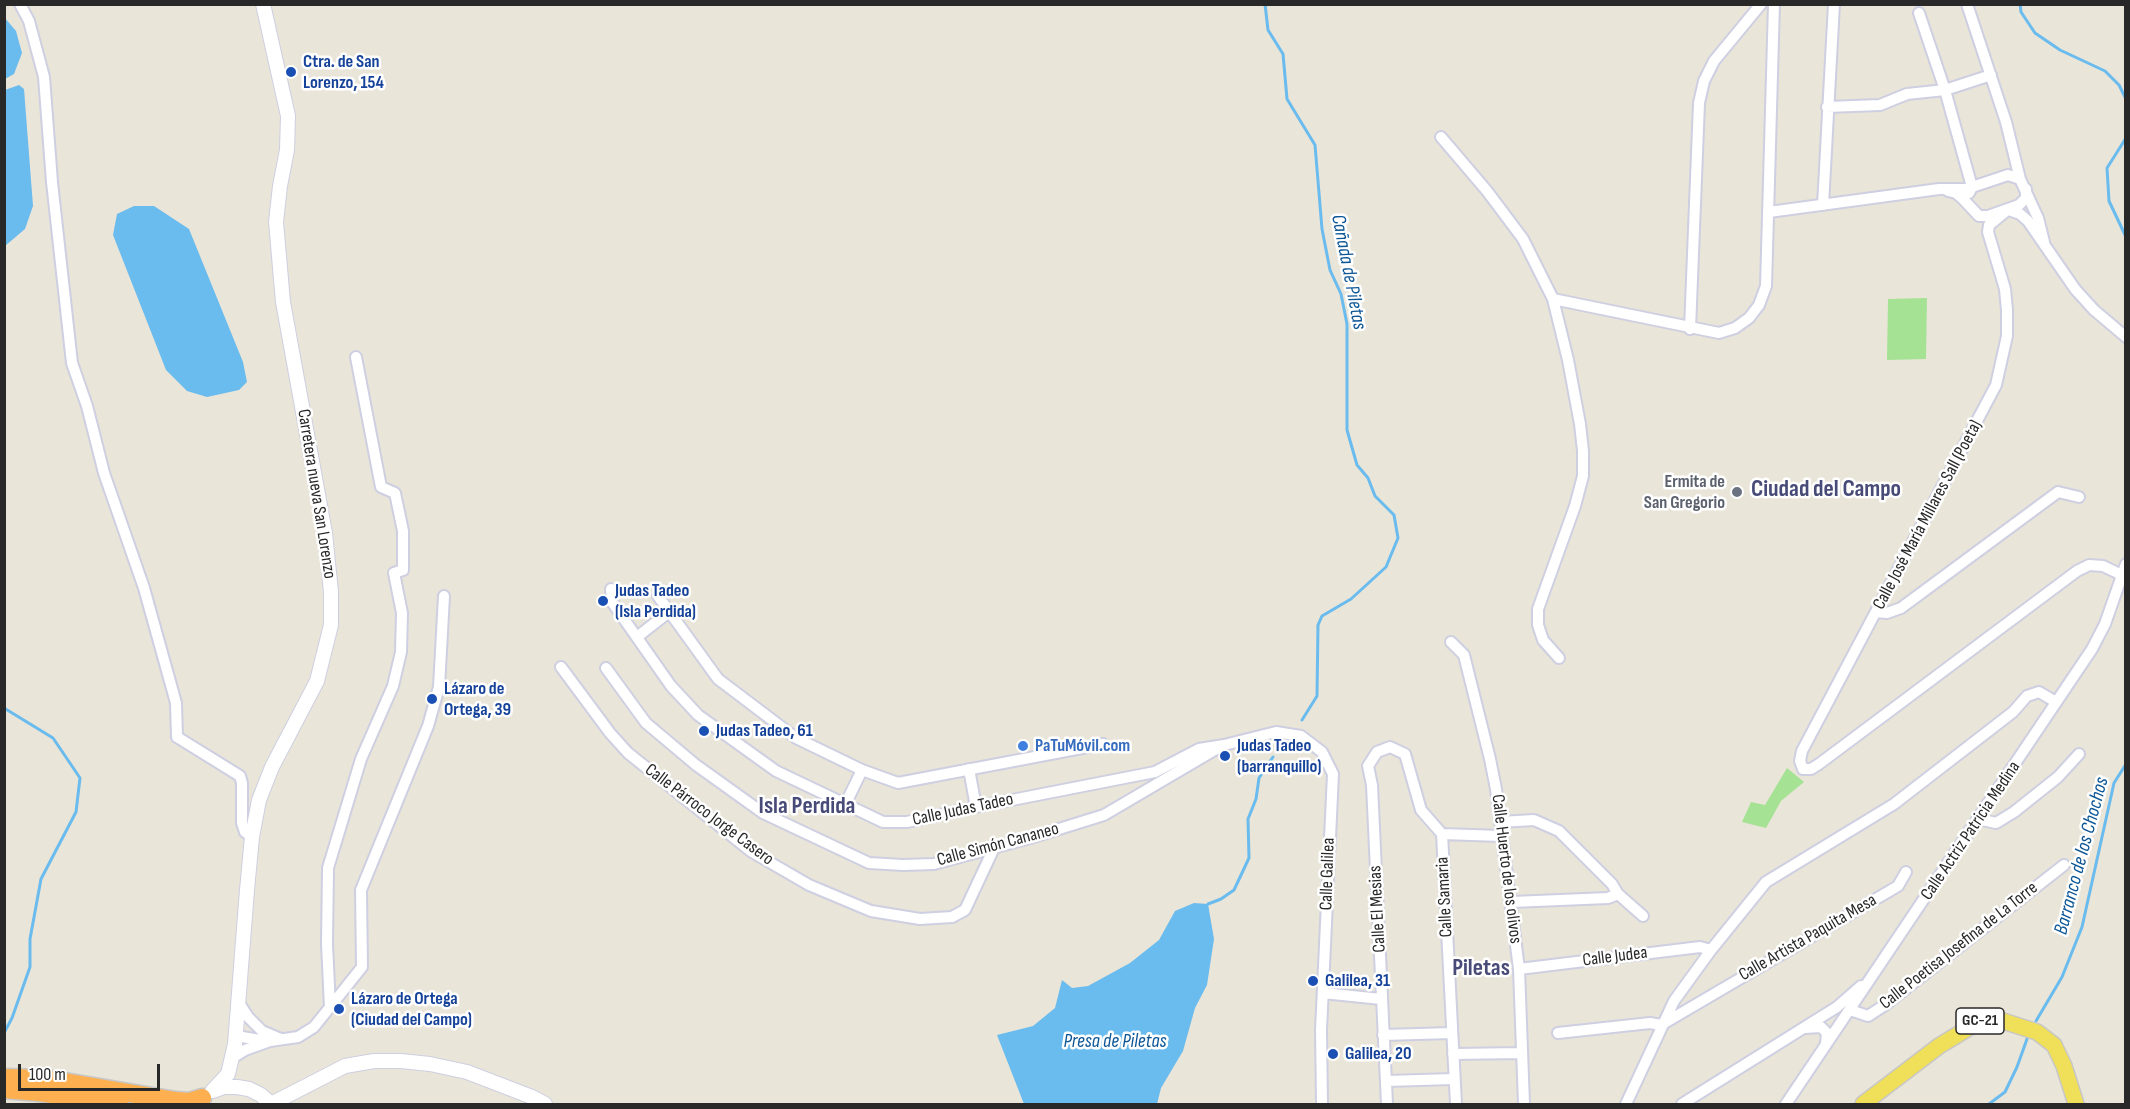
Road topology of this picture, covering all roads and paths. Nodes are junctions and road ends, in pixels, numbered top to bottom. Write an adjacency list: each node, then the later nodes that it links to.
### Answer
1 (20, 4): 50 (street)
2 (263, 4): 50 (street, Carretera nueva San Lorenzo)
3 (1761, 4): 22 (street)
4 (1774, 4): 18 (street)
5 (1834, 4): 10 (street)
6 (1967, 4): 8 (street)
7 (1918, 13): 9 (street)
8 (1991, 75): 9 (street); 12 (street)
9 (1945, 90): 10 (street); 13 (street)
10 (1827, 107): 15 (street)
11 (1441, 137): 21 (street)
12 (2023, 184): 13 (street); 17 (street); 19 (street)
13 (1971, 188): 14 (street); 16 (street)
14 (1939, 189): 15 (street); 16 (street)
15 (1823, 205): 18 (street)
16 (1973, 210): 17 (street); 20 (street, Calle José María Millares Sall (Poeta))
17 (2007, 211): 19 (street); 20 (street, Calle José María Millares Sall (Poeta))
18 (1769, 212): 22 (street)
19 (2044, 242): 23 (street)
20 (1993, 248): 32 (street, Calle José María Millares Sall (Poeta))
21 (1553, 299): 22 (street); 35 (street)
22 (1690, 329)
23 (2126, 337)
24 (356, 357): 65 (street)
25 (2079, 497): 32 (street)
26 (2126, 564): 27 (street, Calle Actriz Patricia Medina)
27 (2122, 576): 32 (street, Calle José María Millares Sall (Poeta)); 38 (street, Calle Actriz Patricia Medina)
28 (611, 589): 33 (street, Calle Judas Tadeo)
29 (444, 596): 65 (street)
30 (658, 596): 31 (street)
31 (669, 612): 33 (street); 43 (street)
32 (1876, 612)
33 (637, 637): 44 (street, Calle Judas Tadeo)
34 (1451, 642): 47 (street, Calle Huerto de los olivos)
35 (1559, 658)
36 (561, 667): 51 (street, Calle Párroco Jorge Casero)
37 (606, 668): 51 (street, Calle Simón Cananeo)
38 (2056, 702): 46 (street, Calle Actriz Patricia Medina); 57 (street)
39 (1103, 744): 42 (street)
40 (1224, 745): 45 (street, Calle Judas Tadeo); 51 (street, Calle Simón Cananeo); 61 (street, Calle Galilea)
41 (2079, 754): 46 (street)
42 (969, 769): 43 (street); 45 (street)
43 (862, 770): 44 (street)
44 (845, 805): 45 (street, Calle Judas Tadeo)
45 (976, 807)
46 (1978, 819): 58 (street, Calle Actriz Patricia Medina)
47 (1500, 822): 49 (street, Calle Huerto de los olivos); 54 (street)
48 (1442, 834): 49 (street); 62 (street, Calle El Mesias); 69 (street, Calle Samaria)
49 (1502, 836): 55 (street, Calle Huerto de los olivos)
50 (252, 837): 64 (street, Carretera nueva San Lorenzo)
51 (994, 848)
52 (2064, 865): 66 (street, Calle Poetisa Josefina de La Torre)
53 (1906, 872): 63 (street, Calle Artista Paquita Mesa)
54 (1618, 894): 55 (street); 56 (street)
55 (1512, 902): 59 (street, Calle Huerto de los olivos)
56 (1643, 916)
57 (1711, 950): 59 (street, Calle Judea); 60 (street)
58 (1880, 967): 66 (street, Calle Actriz Patricia Medina); 68 (street)
59 (1519, 969): 76 (street, Calle Huerto de los olivos)
60 (1683, 987): 63 (street); 67 (street)
61 (1323, 993): 62 (street); 90 (street, Calle Galilea)
62 (1381, 999): 71 (street, Calle El Mesias)
63 (1704, 999): 67 (street, Calle Artista Paquita Mesa)
64 (239, 1004): 72 (street); 74 (street, Carretera nueva San Lorenzo)
65 (330, 1008): 72 (street)
66 (1850, 1010): 75 (street, Calle Actriz Patricia Medina)
67 (1662, 1025): 70 (street); 94 (street)
68 (1804, 1028): 75 (street); 95 (street)
69 (1452, 1033): 71 (street); 77 (street, Calle Samaria)
70 (1558, 1033)
71 (1383, 1035): 80 (street, Calle El Mesias)
72 (282, 1040): 73 (street)
73 (270, 1041): 74 (street); 74 (street)
74 (236, 1045): 84 (street, Carretera nueva San Lorenzo); 85 (street, Carretera nueva San Lorenzo)
75 (1825, 1048): 82 (street, Calle Actriz Patricia Medina)
76 (1522, 1053): 77 (street); 93 (street, Calle Huerto de los olivos)
77 (1453, 1054): 79 (street, Calle Samaria)
78 (4, 1078): 85 (highway)
79 (1454, 1079): 80 (street); 92 (street, Calle Samaria)
80 (1386, 1081): 91 (street, Calle El Mesias)
81 (304, 1088): 87 (street); 88 (street); 89 (street)
82 (1797, 1088): 96 (street, Calle Actriz Patricia Medina); 97 (street, Calle Actriz Patricia Medina)
83 (4, 1089): 86 (highway)
84 (249, 1089): 85 (street); 87 (street)
85 (204, 1098)
86 (118, 1104)
87 (271, 1104)
88 (290, 1104)
89 (545, 1104)
90 (1322, 1104)
91 (1387, 1104)
92 (1456, 1104)
93 (1524, 1104)
94 (1626, 1104)
95 (1682, 1104)
96 (1786, 1104)
97 (1792, 1104)
98 (1863, 1104): 99 (main road, GC-21)
99 (2076, 1104)

